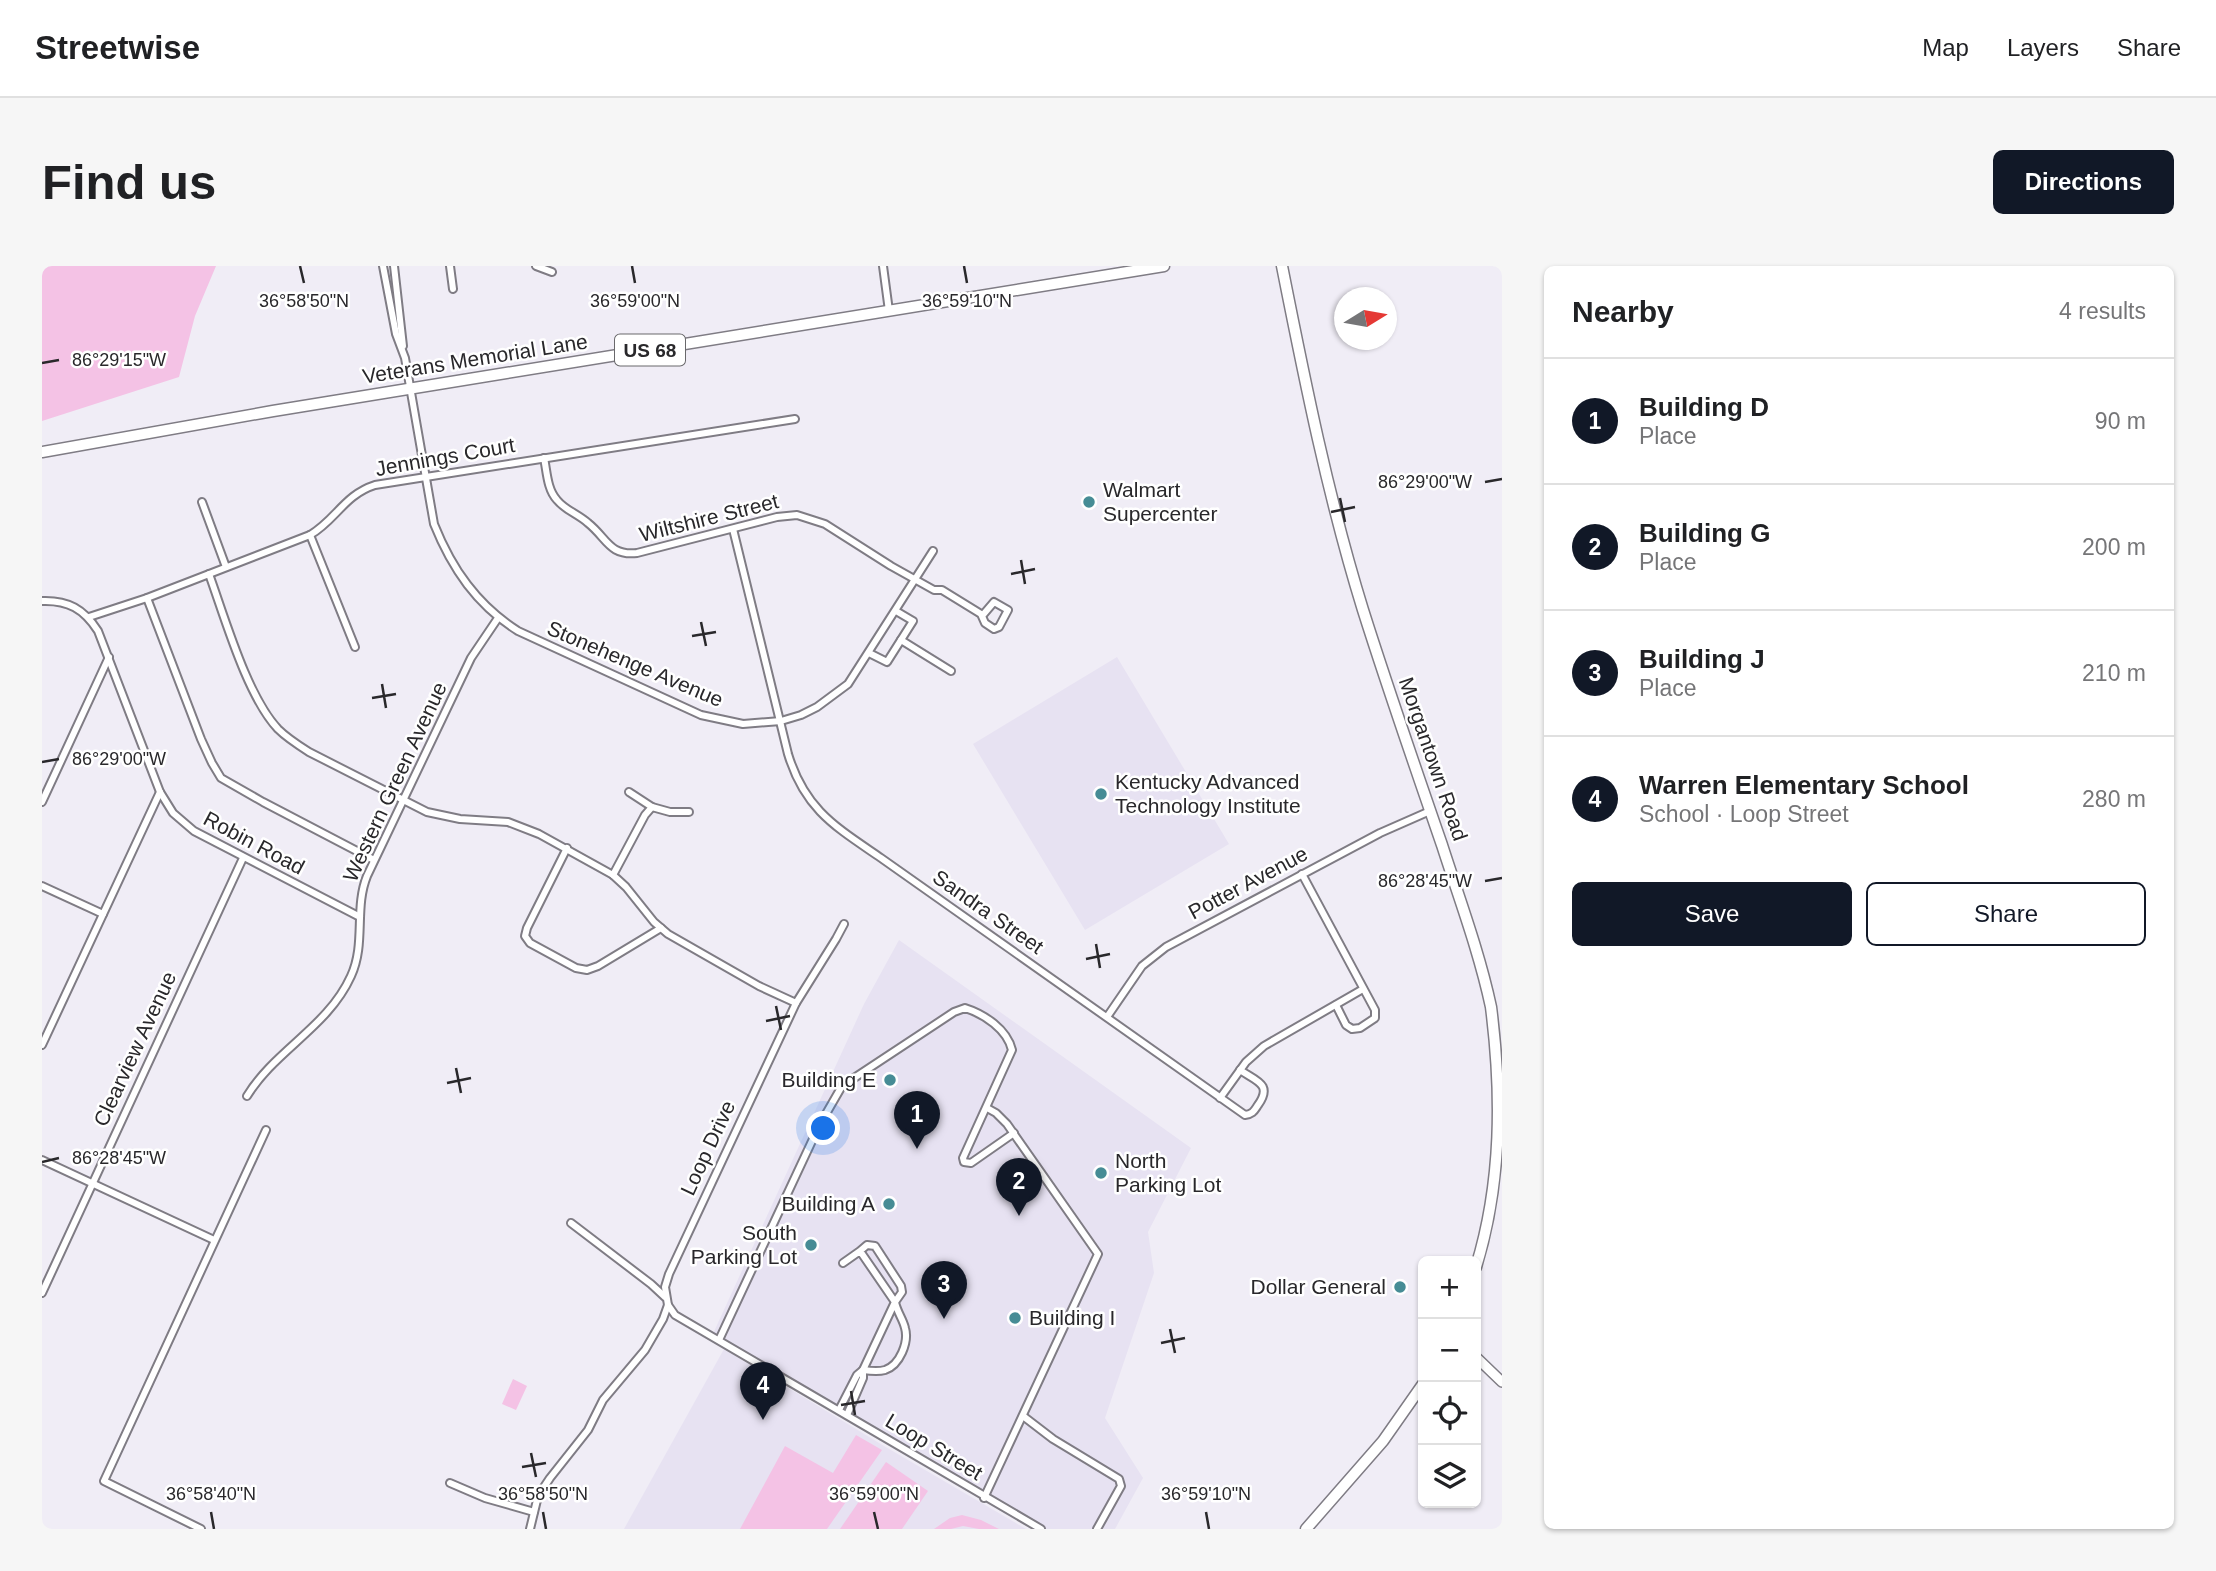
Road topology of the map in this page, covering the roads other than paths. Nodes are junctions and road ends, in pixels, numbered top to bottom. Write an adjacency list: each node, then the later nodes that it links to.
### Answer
1 (383, 266): 11 (street)
2 (394, 266): 11 (street)
3 (450, 266): 9 (street)
4 (536, 266): 8 (street)
5 (883, 266): 10 (street)
6 (1164, 266): 10 (main road, Veterans Memorial Lane / US 68)
7 (1282, 266): 41 (main road, Morgantown Road)
8 (552, 272)
9 (453, 289)
10 (889, 311): 12 (main road, Veterans Memorial Lane / US 68)
11 (405, 358): 12 (street, Stonehenge Avenue)
12 (410, 389): 14 (main road, Veterans Memorial Lane / US 68); 16 (street, Stonehenge Avenue)
13 (794, 419): 15 (street, Jennings Court)
14 (42, 452)
15 (544, 458): 16 (street, Jennings Court); 18 (street, Wiltshire Street)
16 (425, 476): 19 (street, Jennings Court); 29 (street, Stonehenge Avenue)
17 (202, 502): 21 (street)
18 (733, 528): 23 (street, Wiltshire Street); 35 (street, Sandra Street)
19 (310, 535): 21 (street, Jennings Court); 31 (street)
20 (933, 551): 23 (street, Stonehenge Avenue)
21 (226, 567): 22 (street, Jennings Court)
22 (209, 574): 24 (street, Jennings Court); 38 (street)
23 (916, 580): 26 (street, Stonehenge Avenue); 27 (street, Wiltshire Street)
24 (147, 598): 28 (street, Jennings Court); 45 (street)
25 (42, 601): 28 (street)
26 (896, 611): 30 (street); 32 (street, Stonehenge Avenue)
27 (982, 616): 27 (street)
28 (89, 617): 33 (street, Robin Road)
29 (498, 618): 35 (street, Stonehenge Avenue); 38 (street, Western Green Avenue)
30 (901, 640): 32 (street); 34 (street)
31 (355, 647)
32 (869, 653): 35 (street, Stonehenge Avenue)
33 (109, 657): 36 (street, Robin Road); 39 (street)
34 (951, 671)
35 (781, 721): 56 (street, Sandra Street)
36 (160, 792): 44 (street, Robin Road); 49 (street)
37 (629, 792): 40 (street)
38 (402, 800): 43 (street); 45 (street, Western Green Avenue)
39 (42, 802)
40 (652, 807): 42 (street); 47 (street)
41 (1430, 811): 46 (street, Potter Avenue); 57 (main road, Morgantown Road)
42 (689, 812)
43 (567, 848): 47 (street); 52 (street)
44 (243, 858): 50 (street, Robin Road); 66 (street, Clearview Avenue)
45 (374, 860): 50 (street, Western Green Avenue)
46 (1302, 874): 53 (street); 56 (street, Potter Avenue)
47 (613, 875): 52 (street)
48 (42, 886): 49 (street)
49 (103, 914): 58 (street)
50 (360, 917): 60 (street, Western Green Avenue)
51 (844, 924): 54 (street, Loop Drive)
52 (661, 928): 54 (street)
53 (1363, 989): 55 (street); 55 (street)
54 (796, 1003): 73 (street, Loop Drive)
55 (1336, 1005): 59 (street)
56 (1107, 1017): 61 (street, Sandra Street)
57 (1499, 1040): 70 (main road, Morgantown Road)
58 (42, 1045)
59 (1240, 1070): 61 (street); 61 (street, Sandra Street)
60 (247, 1096)
61 (1220, 1098)
62 (987, 1108): 64 (street); 64 (street); 77 (street)
63 (266, 1130): 68 (street)
64 (1014, 1133): 84 (street)
65 (42, 1160): 66 (street)
66 (92, 1184): 68 (street); 72 (street, Clearview Avenue)
67 (571, 1223): 73 (street, Loop Street)
68 (214, 1240): 88 (street)
69 (860, 1251): 71 (street); 74 (street); 74 (street)
70 (1479, 1256)
71 (843, 1263)
72 (42, 1293)
73 (667, 1302): 77 (street, Loop Street); 87 (street, Loop Drive)
74 (895, 1303): 75 (street); 76 (street)
75 (900, 1317): 76 (street); 79 (street)
76 (888, 1318): 79 (street)
77 (719, 1340): 82 (street, Loop Street)
78 (1481, 1362): 80 (street)
79 (863, 1370): 82 (street); 83 (street)
80 (1502, 1382)
81 (1418, 1391): 92 (main road)
82 (839, 1410): 83 (street, Loop Street)
83 (846, 1415): 86 (street, Loop Street)
84 (1023, 1416): 86 (street); 91 (street)
85 (450, 1483): 87 (street)
86 (985, 1497): 90 (street, Loop Street)
87 (534, 1512): 89 (street, Loop Drive)
88 (201, 1529)
89 (530, 1529)
90 (1041, 1529)
91 (1097, 1529)
92 (1306, 1529)

